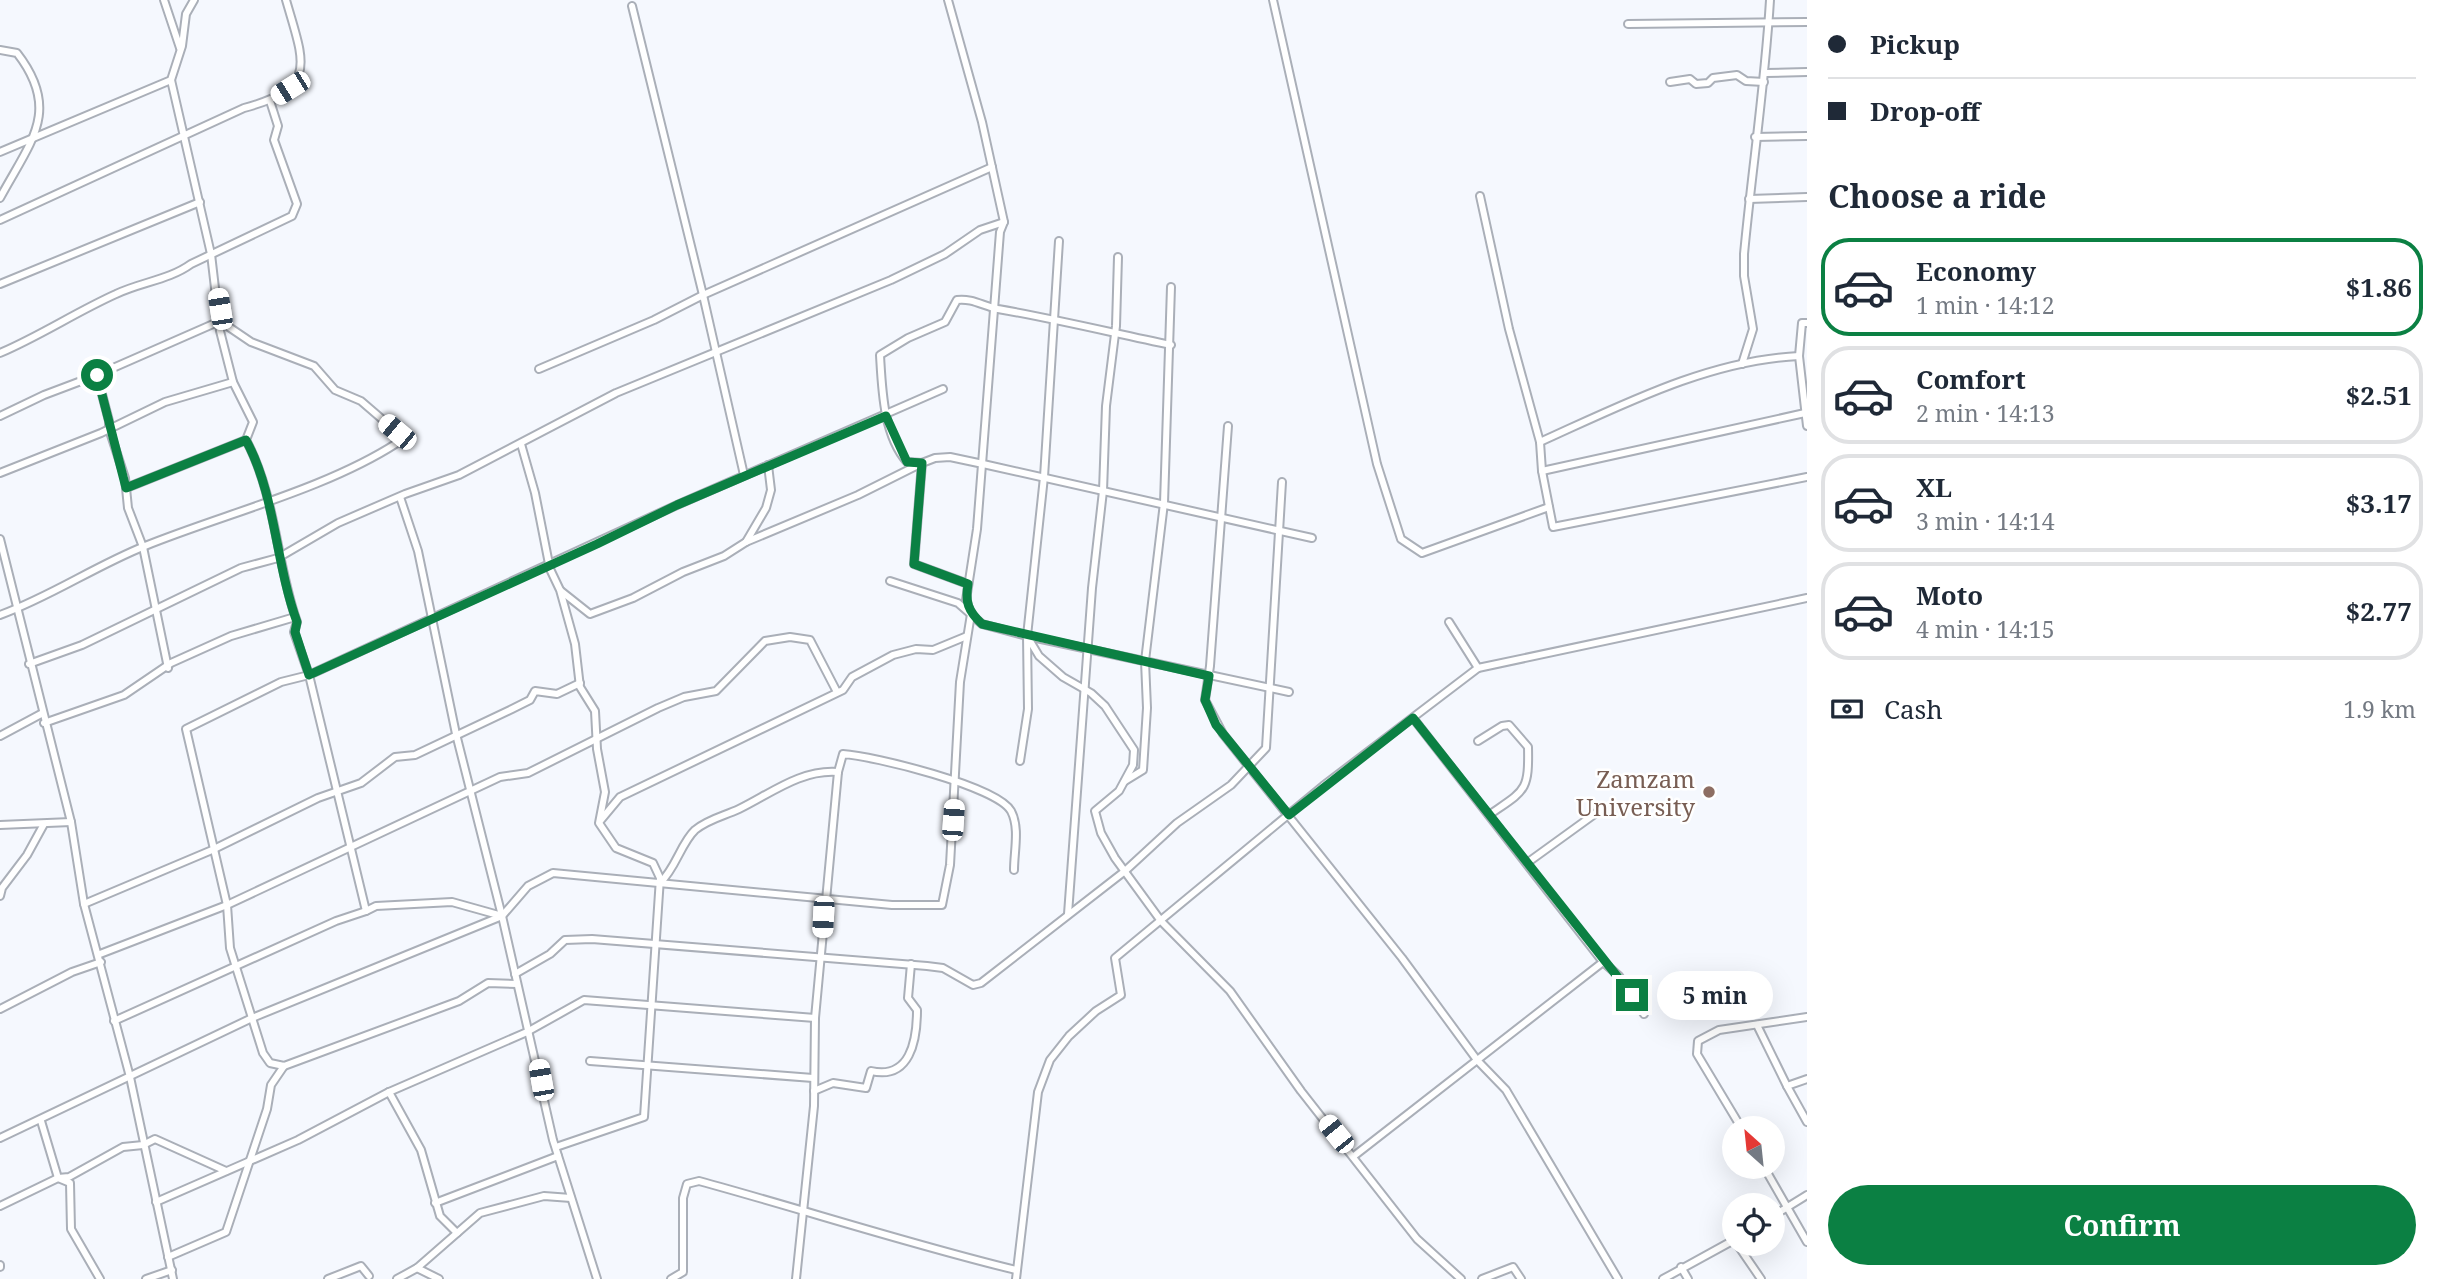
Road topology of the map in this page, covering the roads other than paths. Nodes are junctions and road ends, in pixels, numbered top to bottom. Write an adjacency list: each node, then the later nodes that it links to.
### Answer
1 (164, 0): 12 (street)
2 (194, 0): 12 (street)
3 (286, 0): 18 (street)
4 (948, 0): 24 (street)
5 (1273, 0): 75 (street)
6 (1770, 0): 8 (street)
7 (632, 6): 37 (street)
8 (1769, 22): 9 (street); 10 (street); 14 (street)
9 (1807, 22)
10 (1628, 23)
11 (0, 50): 19 (street)
12 (181, 51): 15 (street)
13 (1807, 72): 14 (street)
14 (1766, 73): 17 (street)
15 (171, 80): 19 (street); 20 (street)
16 (1670, 82): 17 (street)
17 (1764, 82): 22 (street)
18 (270, 101): 20 (street); 33 (street)
19 (35, 136): 23 (street); 27 (street)
20 (185, 136): 29 (street); 30 (street)
21 (1807, 136): 22 (street)
22 (1755, 137): 28 (street)
23 (0, 152)
24 (992, 167): 31 (street); 37 (street)
25 (1480, 196): 59 (street)
26 (1807, 197): 28 (street)
27 (0, 198)
28 (1749, 200): 47 (street)
29 (200, 202): 33 (street); 35 (street)
30 (0, 220)
31 (1004, 222): 38 (street); 44 (street)
32 (1059, 241): 40 (street)
33 (211, 254): 39 (street); 45 (street)
34 (1118, 257): 42 (street)
35 (0, 284)
36 (1171, 287): 43 (street)
37 (703, 295): 44 (street); 48 (street)
38 (994, 308): 40 (street); 54 (street); 62 (street)
39 (220, 321): 49 (street); 50 (street); 73 (street)
40 (1054, 321): 42 (street); 68 (street)
41 (1805, 323): 46 (street)
42 (1115, 334): 43 (street); 71 (street)
43 (1171, 345): 74 (street)
44 (717, 351): 60 (street); 66 (street)
45 (0, 353)
46 (1799, 356): 47 (street); 52 (street)
47 (1742, 364): 59 (street)
48 (538, 369)
49 (97, 375): 53 (street); 57 (street)
50 (233, 382): 57 (street); 58 (street)
51 (943, 389): 54 (street)
52 (1805, 413): 56 (street); 64 (street)
53 (0, 416)
54 (886, 416): 61 (street); 63 (street)
55 (1228, 426): 76 (street)
56 (1807, 426)
57 (108, 429): 65 (street); 70 (street)
58 (246, 440): 70 (street); 73 (street)
59 (1540, 442): 64 (street)
60 (521, 444): 72 (street); 83 (street)
61 (922, 463): 62 (street); 80 (street); 85 (street)
62 (983, 464): 68 (street); 85 (street)
63 (768, 465): 66 (street); 80 (street)
64 (1542, 471): 75 (street)
65 (0, 473)
66 (744, 475): 83 (street)
67 (1807, 477): 75 (street)
68 (1044, 478): 71 (street); 96 (street)
69 (1282, 482): 77 (street)
70 (126, 488): 81 (street)
71 (1103, 491): 74 (street); 97 (street)
72 (400, 497): 82 (street); 92 (street)
73 (268, 500): 81 (street); 82 (street)
74 (1164, 503): 76 (street); 98 (street)
75 (1549, 507)
76 (1219, 518): 77 (street); 103 (street)
77 (1280, 532): 78 (street); 105 (street)
78 (1312, 538)
79 (0, 541): 89 (street)
80 (746, 542): 86 (street)
81 (143, 547): 88 (street); 89 (street)
82 (278, 558): 88 (street); 93 (street)
83 (551, 563): 86 (street); 92 (street)
84 (890, 581): 90 (street)
85 (968, 584): 90 (street)
86 (560, 590): 104 (street)
87 (1807, 598): 101 (street)
88 (156, 607): 99 (street); 100 (street)
89 (19, 609): 91 (street); 99 (street)
90 (971, 614): 95 (street); 96 (street)
91 (0, 615)
92 (433, 616): 102 (street); 112 (street)
93 (295, 617): 100 (street); 102 (street)
94 (1450, 622): 101 (street)
95 (967, 636): 107 (street); 120 (street)
96 (1027, 636): 97 (street); 106 (street); 116 (street)
97 (1088, 649): 98 (street); 106 (street)
98 (1145, 661): 103 (street); 119 (street)
99 (29, 664): 109 (street)
100 (167, 668): 111 (street)
101 (1478, 668): 110 (street)
102 (309, 675): 121 (street); 131 (street)
103 (1209, 676): 105 (street); 117 (street)
104 (580, 683): 112 (street); 114 (street)
105 (1267, 688): 108 (street); 117 (street)
106 (1085, 689): 119 (street); 141 (street)
107 (837, 692): 114 (street); 127 (street)
108 (1289, 692)
109 (41, 714): 111 (street); 113 (street)
110 (1413, 718): 124 (street); 125 (street)
111 (44, 723): 126 (street)
112 (456, 734): 121 (street); 122 (street)
113 (0, 736)
114 (597, 738): 122 (street); 127 (street)
115 (1478, 741): 125 (street)
116 (1020, 761)
117 (1251, 766): 124 (street); 134 (street)
118 (838, 772): 120 (street); 135 (street); 137 (street)
119 (1125, 781): 134 (street)
120 (954, 782): 133 (street); 137 (street)
121 (338, 791): 130 (street); 131 (street)
122 (469, 792): 130 (street); 142 (street)
123 (1603, 808): 132 (street)
124 (1289, 815): 143 (street); 161 (street)
125 (1489, 815): 132 (street)
126 (71, 822): 128 (street); 138 (street)
127 (599, 823): 135 (street)
128 (44, 824): 129 (street); 136 (street)
129 (0, 825)
130 (352, 847): 139 (street); 140 (street)
131 (212, 850): 138 (street); 139 (street)
132 (1527, 863): 147 (street)
133 (1014, 870)
134 (1125, 871): 141 (street); 143 (street)
135 (660, 883): 137 (street); 142 (street); 144 (street)
136 (0, 896)
137 (824, 897): 145 (street)
138 (84, 904): 146 (street)
139 (227, 905): 146 (street); 149 (street)
140 (366, 911): 142 (street); 149 (street)
141 (1068, 914): 148 (street)
142 (502, 916): 150 (street); 156 (street)
143 (1161, 920): 178 (street); 197 (street)
144 (657, 943): 145 (street); 150 (street); 152 (street)
145 (821, 957): 148 (street); 157 (street)
146 (101, 958): 153 (street); 158 (street)
147 (1603, 962): 154 (street); 161 (street)
148 (911, 964): 169 (street)
149 (235, 965): 156 (street); 158 (street)
150 (515, 974): 151 (street)
151 (517, 984): 160 (street); 164 (street)
152 (652, 1004): 157 (street); 160 (street); 163 (street)
153 (0, 1009)
154 (1644, 1014)
155 (1807, 1017): 159 (street)
156 (252, 1018): 164 (street); 165 (street)
157 (815, 1018): 166 (street)
158 (114, 1021): 165 (street)
159 (1757, 1025): 168 (street); 171 (street)
160 (527, 1032): 170 (street); 176 (street)
161 (1477, 1060): 178 (street); 212 (street)
162 (590, 1061): 163 (street)
163 (647, 1065): 166 (street); 176 (street)
164 (284, 1066): 179 (street)
165 (130, 1077): 172 (street); 175 (street)
166 (813, 1078): 169 (street)
167 (1807, 1079): 168 (street)
168 (1787, 1086): 173 (street)
169 (814, 1091): 188 (street)
170 (389, 1092): 179 (street); 185 (street)
171 (1734, 1116)
172 (41, 1121): 174 (street); 181 (street)
173 (1807, 1122)
174 (0, 1138)
175 (143, 1145): 180 (street); 181 (street); 184 (street)
176 (556, 1147): 177 (street)
177 (558, 1156): 183 (street); 185 (street)
178 (1354, 1156): 209 (street)
179 (249, 1161): 180 (street); 193 (street)
180 (226, 1171): 184 (street)
181 (58, 1178): 186 (street); 199 (street)
182 (1807, 1195): 187 (street)
183 (570, 1198): 189 (street); 205 (street)
184 (156, 1202): 193 (street)
185 (435, 1203): 189 (street)
186 (0, 1206)
187 (1785, 1206): 190 (street)
188 (803, 1210): 197 (street); 206 (street); 207 (street)
189 (457, 1233): 195 (street)
190 (1807, 1242)
191 (1722, 1247): 194 (street)
192 (1745, 1256): 215 (street)
193 (168, 1257): 196 (street)
194 (1681, 1266): 213 (street); 214 (street)
195 (417, 1268): 203 (street); 204 (street)
196 (172, 1270): 200 (street); 201 (street)
197 (1016, 1270): 208 (street)
198 (369, 1276): 202 (street)
199 (100, 1279)
200 (146, 1279)
201 (173, 1279)
202 (328, 1279)
203 (397, 1279)
204 (439, 1279)
205 (597, 1279)
206 (671, 1279)
207 (796, 1279)
208 (1016, 1279)
209 (1461, 1279)
210 (1482, 1279): 211 (street)
211 (1521, 1279)
212 (1618, 1279)
213 (1663, 1279)
214 (1688, 1279)
215 (1760, 1279)

